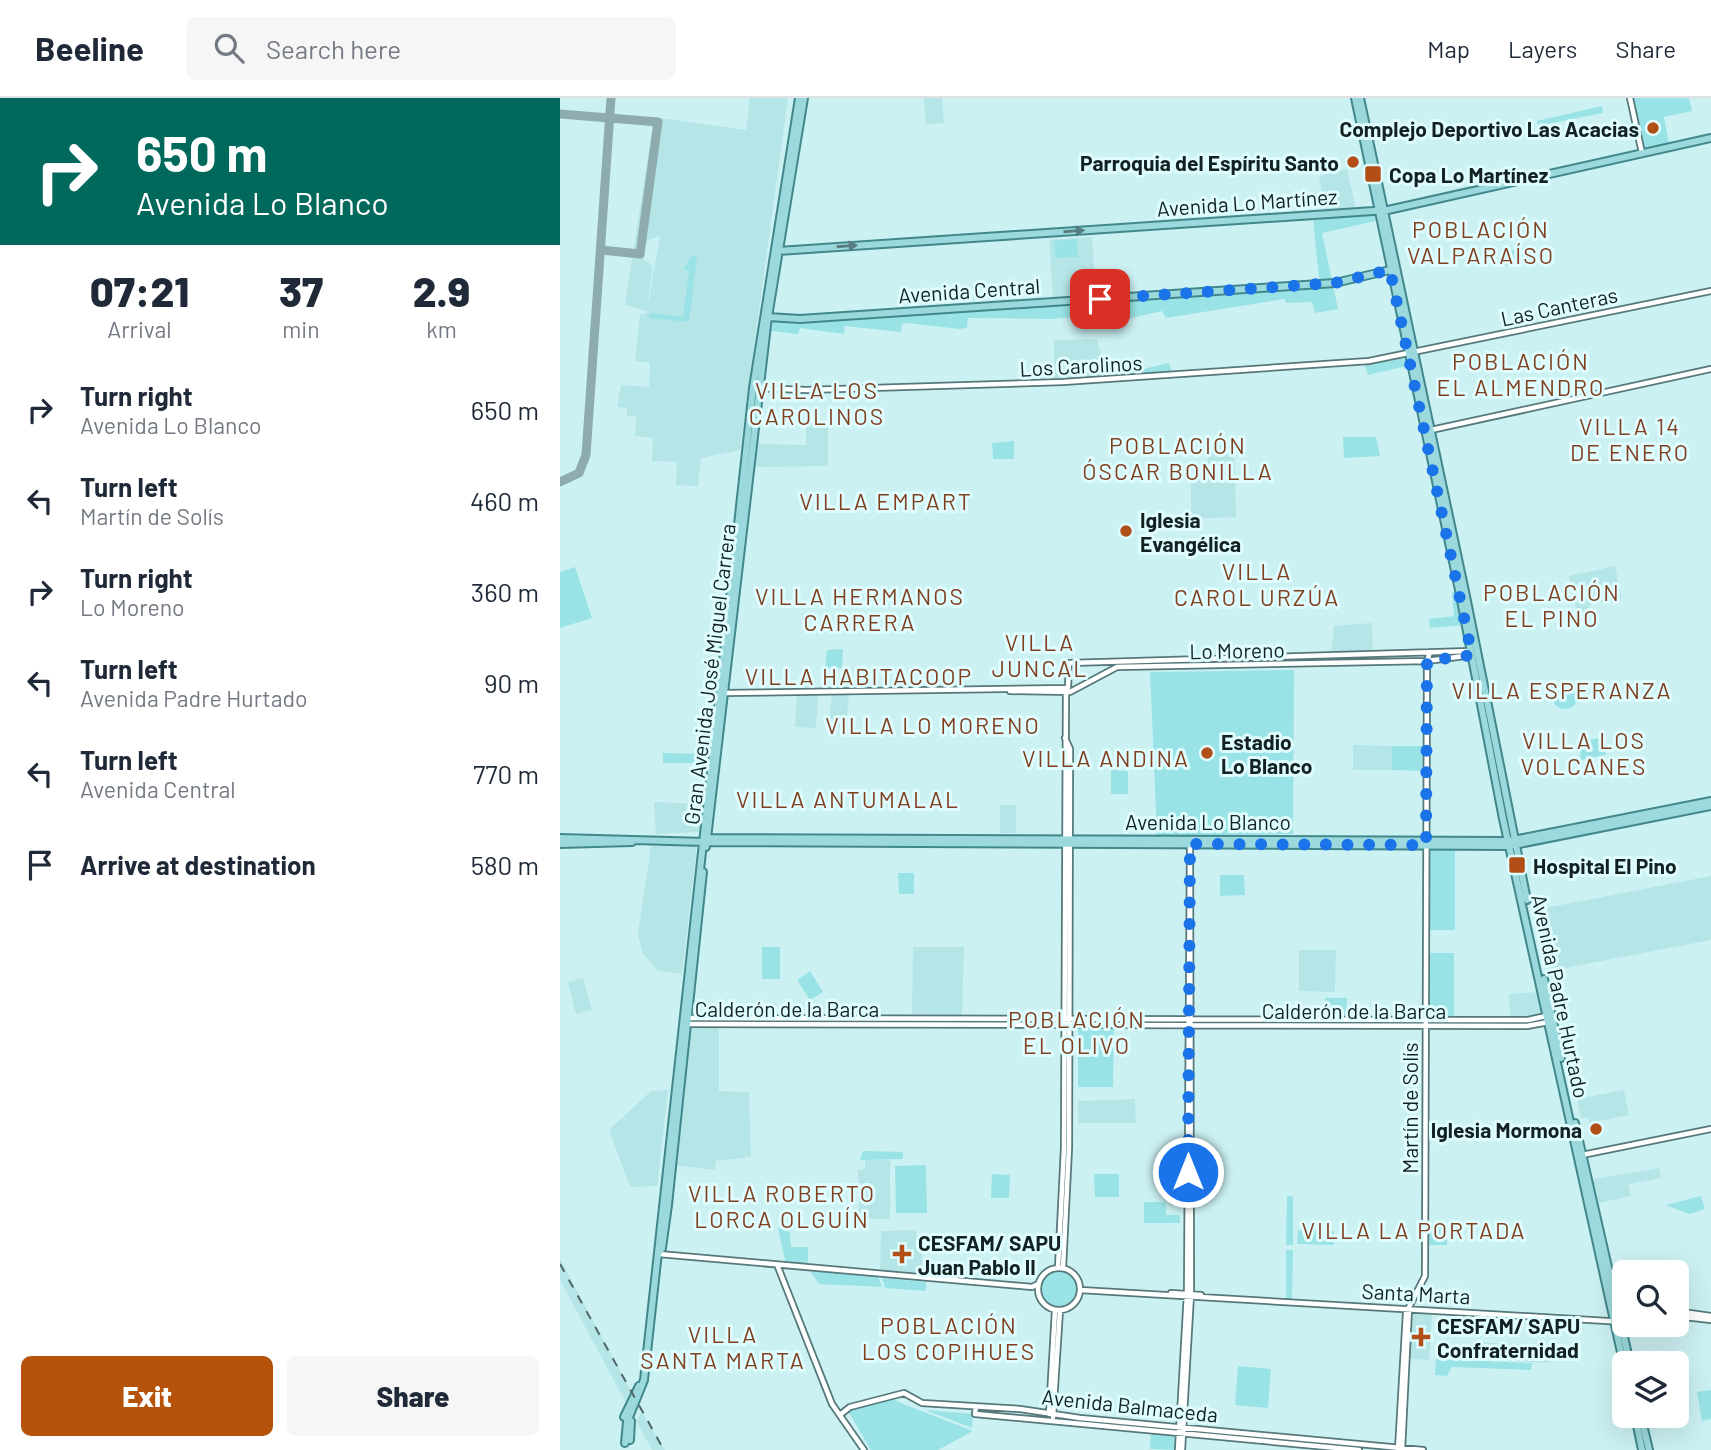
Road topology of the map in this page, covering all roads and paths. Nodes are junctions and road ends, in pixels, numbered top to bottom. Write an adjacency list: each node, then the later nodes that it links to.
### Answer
1 (801, 98): 8 (main road, Gran Avenida José Miguel Carrera)
2 (1355, 98): 7 (main road, Avenida Padre Hurtado)
3 (1360, 98): 7 (main road, Avenida Padre Hurtado)
4 (1630, 98): 6 (street)
5 (1711, 138): 6 (main road, Avenida Lo Martínez)
6 (1642, 153): 7 (main road, Avenida Lo Martínez)
7 (1380, 211): 8 (main road, Avenida Lo Martínez, one-way to 7); 9 (main road, Avenida Padre Hurtado)
8 (776, 249): 11 (main road, Gran Avenida José Miguel Carrera)
9 (1394, 272): 11 (main road, Avenida Central); 12 (main road, Avenida Padre Hurtado)
10 (1711, 291): 12 (street, Las Canteras)
11 (765, 319): 14 (main road, Gran Avenida José Miguel Carrera)
12 (1411, 353): 14 (street, Los Carolinos); 15 (main road, Avenida Padre Hurtado); 17 (main road, Avenida Padre Hurtado)
13 (1711, 369): 15 (street)
14 (757, 388): 22 (main road, Gran Avenida José Miguel Carrera)
15 (1431, 430): 17 (main road, Avenida Padre Hurtado)
16 (1430, 652): 17 (street, Lo Moreno); 18 (street, Lo Moreno); 19 (street, Martín de Solís)
17 (1474, 654): 19 (street, Lo Moreno); 31 (main road, Avenida Padre Hurtado)
18 (1348, 655): 20 (street); 21 (street, Lo Moreno)
19 (1427, 661): 20 (street, Lo Moreno); 30 (street, Martín de Solís)
20 (1349, 663): 21 (street, Lo Moreno)
21 (1067, 690): 22 (street, Lo Moreno); 28 (street)
22 (721, 694): 27 (main road, Gran Avenida José Miguel Carrera)
23 (1711, 800): 31 (main road, Avenida Lo Blanco)
24 (1711, 806): 31 (main road, Avenida Lo Blanco)
25 (560, 838): 26 (main road, Avenida Lo Blanco)
26 (647, 840): 27 (main road, Avenida Lo Blanco); 32 (main road, Avenida Lo Blanco)
27 (706, 840): 28 (main road, Avenida Lo Blanco); 36 (main road, Gran Avenida José Miguel Carrera)
28 (1067, 841): 29 (main road, Avenida Lo Blanco); 37 (street)
29 (1190, 842): 30 (main road, Avenida Lo Blanco); 38 (street)
30 (1426, 843): 31 (main road, Avenida Lo Blanco); 34 (street, Martín de Solís)
31 (1512, 843): 33 (main road, Avenida Padre Hurtado)
32 (560, 844)
33 (1550, 1019): 35 (street, Calderón de la Barca); 40 (street, Calderón de la Barca); 42 (main road, Avenida Padre Hurtado); 43 (main road, Avenida Padre Hurtado)
34 (1425, 1020): 35 (street, Calderón de la Barca); 38 (street, Calderón de la Barca); 39 (street, Martín de Solís)
35 (1523, 1020): 40 (street)
36 (686, 1021): 37 (street, Calderón de la Barca); 44 (main road, Gran Avenida José Miguel Carrera)
37 (1067, 1022): 38 (street, Calderón de la Barca); 46 (street)
38 (1190, 1022): 39 (street, Calderón de la Barca); 51 (street)
39 (1425, 1026): 40 (street, Calderón de la Barca); 52 (street, Martín de Solís)
40 (1524, 1026)
41 (1711, 1129): 43 (street)
42 (1576, 1149): 43 (street); 49 (main road, Avenida Padre Hurtado)
43 (1582, 1155): 47 (main road, Avenida Padre Hurtado)
44 (658, 1254): 45 (street); 57 (main road, Gran Avenida José Miguel Carrera)
45 (781, 1268): 48 (street); 59 (street)
46 (1061, 1268): 48 (street); 50 (street)
47 (1612, 1282)
48 (1035, 1286): 53 (street)
49 (1612, 1286)
50 (1080, 1290): 51 (street, Santa Marta); 53 (street)
51 (1189, 1295): 52 (street, Santa Marta); 63 (street)
52 (1409, 1309): 56 (street, Santa Marta); 65 (street, Martín de Solís)
53 (1058, 1310): 60 (street)
54 (1689, 1315): 55 (street)
55 (1711, 1318)
56 (1612, 1320)
57 (645, 1365): 64 (main road, Gran Avenida José Miguel Carrera); 64 (main road, Gran Avenida José Miguel Carrera)
58 (976, 1406): 59 (street, Avenida Balmaceda); 60 (street, Avenida Balmaceda); 60 (street, Avenida Balmaceda)
59 (841, 1414): 67 (street)
60 (1051, 1416): 63 (street, Avenida Balmaceda)
61 (1637, 1428): 71 (main road)
62 (1644, 1428): 72 (main road)
63 (1182, 1430): 65 (street, Avenida Balmaceda); 68 (street); 69 (street, Avenida Balmaceda)
64 (628, 1444): 66 (main road, Gran Avenida José Miguel Carrera)
65 (1400, 1449): 70 (street, Avenida Balmaceda)
66 (633, 1450)
67 (863, 1450)
68 (1180, 1450)
69 (1359, 1450)
70 (1423, 1450)
71 (1642, 1450)
72 (1649, 1450)

